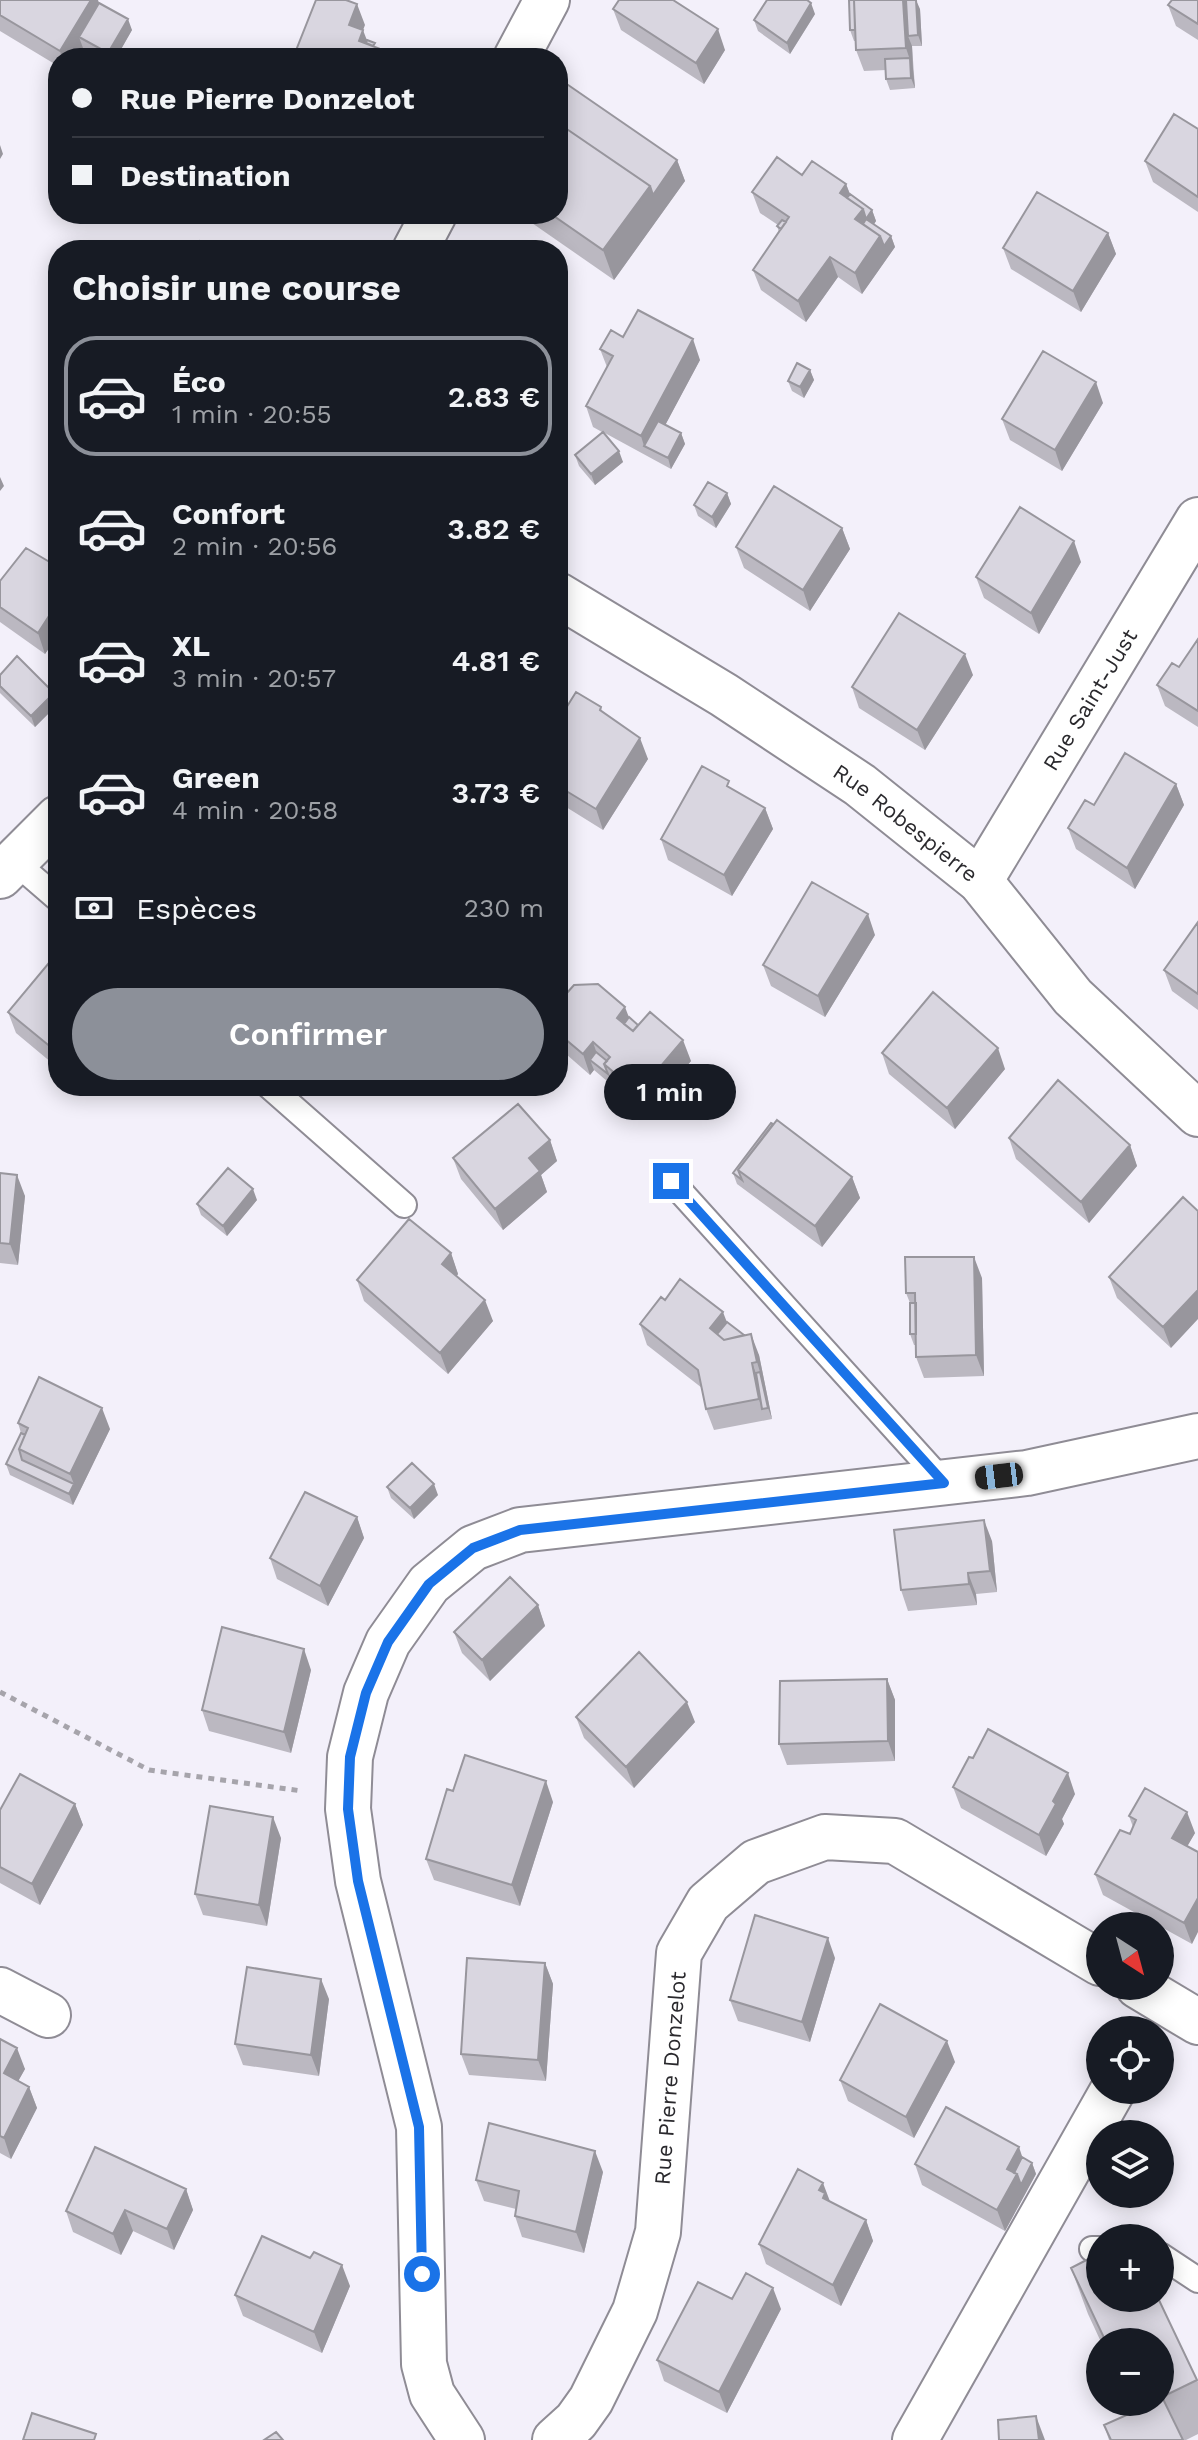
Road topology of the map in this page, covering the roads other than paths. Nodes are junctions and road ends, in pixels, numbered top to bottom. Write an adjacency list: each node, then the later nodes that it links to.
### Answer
1 (547, 0): 2 (street)
2 (521, 48)
3 (1198, 520): 7 (street, Rue Saint-Just)
4 (568, 601): 7 (street, Rue Robespierre)
5 (48, 828): 6 (street)
6 (7, 869): 8 (lane)
7 (980, 881): 10 (street, Rue Robespierre)
8 (48, 893)
9 (280, 1096): 12 (lane)
10 (1198, 1114)
11 (671, 1181): 14 (lane)
12 (404, 1205)
13 (1198, 1436): 14 (street)
14 (944, 1483): 21 (street)
15 (1086, 1955): 22 (street, Rue Pierre Donzelot)
16 (0, 1990): 17 (street)
17 (48, 2015)
18 (1105, 2104): 23 (street)
19 (1174, 2264): 20 (lane)
20 (1198, 2280)
21 (462, 2440)
22 (555, 2440)
23 (915, 2440)

